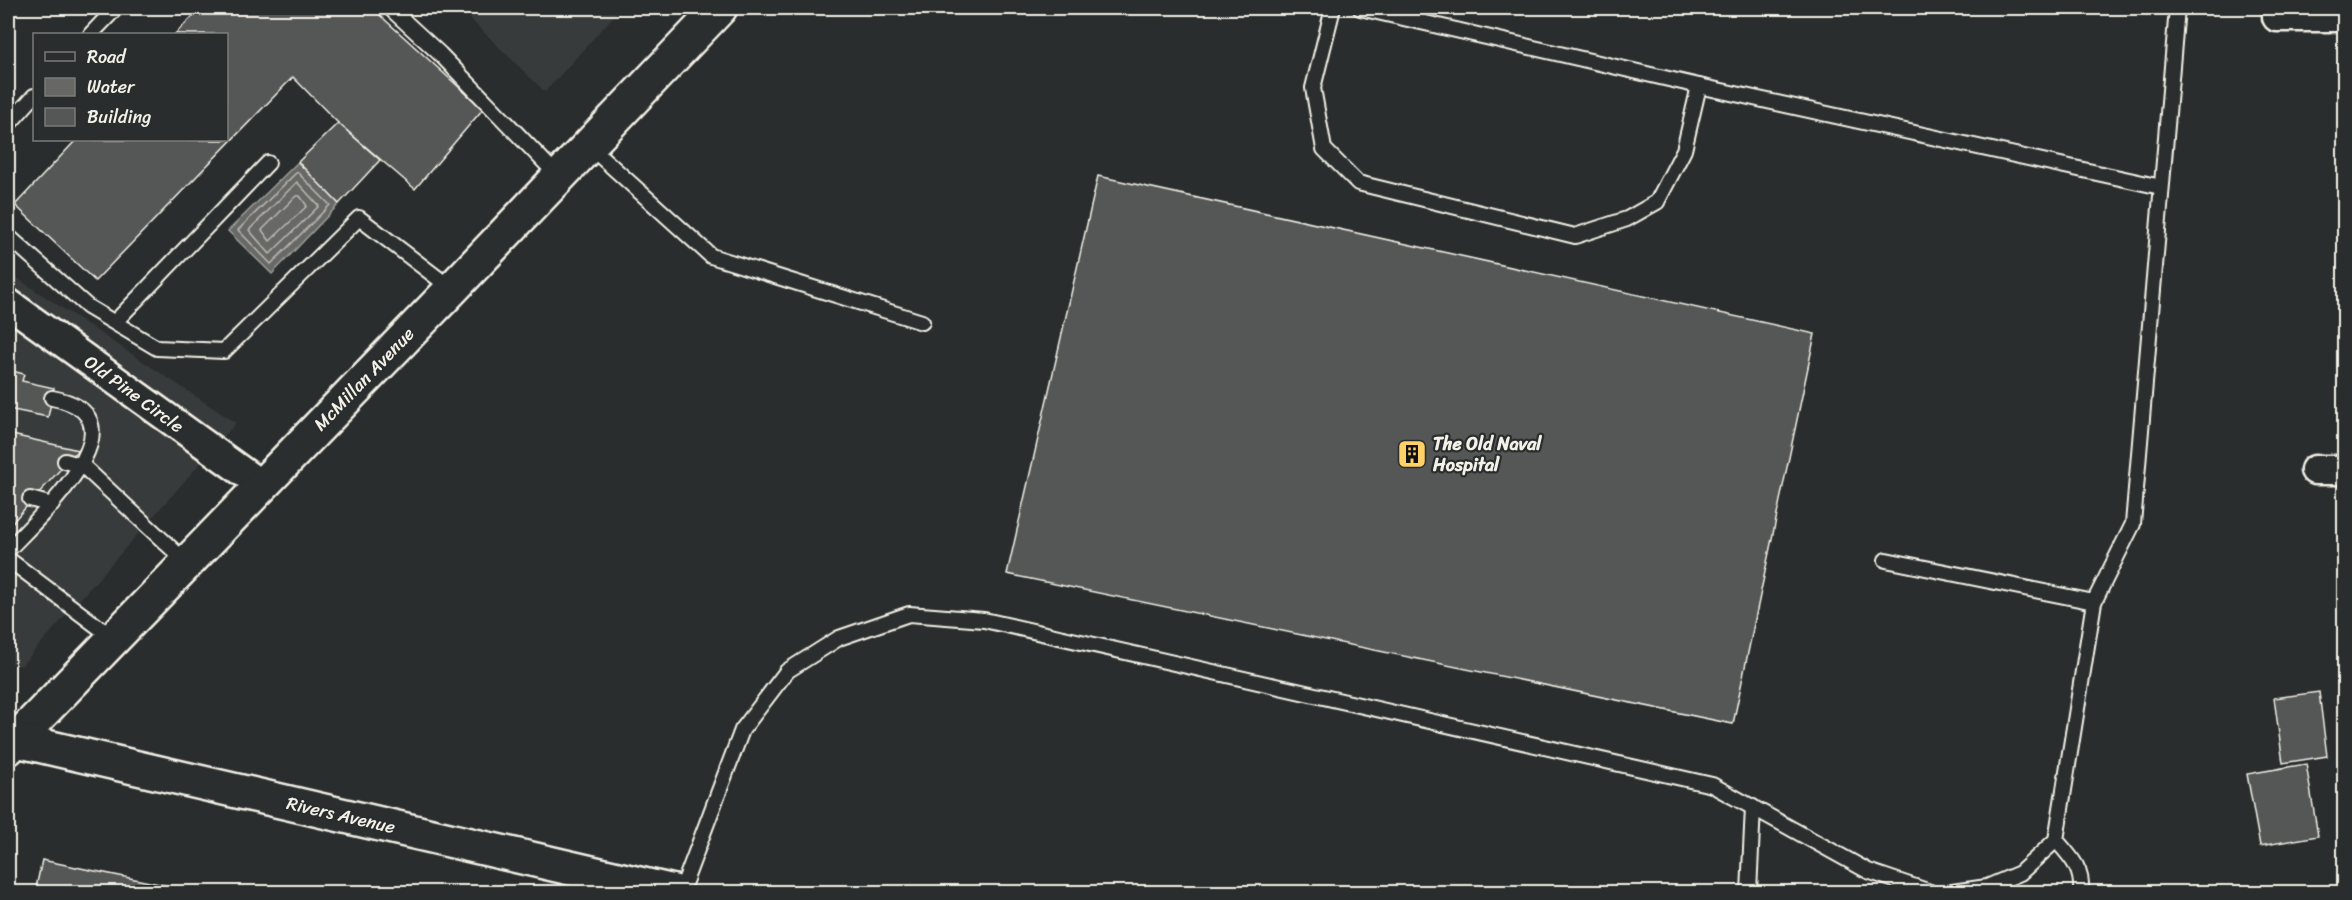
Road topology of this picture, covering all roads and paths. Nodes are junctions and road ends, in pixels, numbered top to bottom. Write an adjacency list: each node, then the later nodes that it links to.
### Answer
1 (116, 8): 9 (lane)
2 (390, 8): 15 (lane)
3 (720, 8): 13 (street, McMillan Avenue)
4 (1333, 8): 10 (lane)
5 (1360, 8): 10 (lane)
6 (2177, 8): 16 (lane)
7 (2277, 16): 8 (street)
8 (2344, 18)
9 (92, 33)
10 (1699, 86): 16 (lane)
11 (33, 97): 12 (lane)
12 (8, 125)
13 (588, 145): 15 (street, McMillan Avenue); 21 (lane)
14 (268, 163): 20 (lane)
15 (558, 176): 18 (street, McMillan Avenue)
16 (2161, 187): 34 (lane)
17 (8, 236): 20 (lane)
18 (452, 289): 20 (lane); 27 (street, McMillan Avenue)
19 (8, 303): 27 (street, Old Pine Circle)
20 (115, 322)
21 (922, 322)
22 (52, 398): 24 (lane)
23 (65, 460): 24 (lane)
24 (83, 466): 29 (lane); 33 (lane)
25 (2315, 470): 26 (street)
26 (2344, 470)
27 (261, 485): 33 (street, McMillan Avenue)
28 (30, 499): 29 (lane)
29 (52, 505): 30 (lane)
30 (8, 550)
31 (8, 560): 35 (lane)
32 (1886, 560): 34 (lane)
33 (186, 562): 35 (street, McMillan Avenue)
34 (2094, 602): 38 (lane)
35 (113, 638): 36 (street, McMillan Avenue)
36 (10, 742): 39 (street, Rivers Avenue)
37 (1753, 807): 40 (lane); 41 (lane); 42 (lane)
38 (2056, 840): 43 (lane); 44 (lane)
39 (674, 892)
40 (681, 892)
41 (1749, 892)
42 (1922, 892)
43 (1952, 892)
44 (2081, 892)

